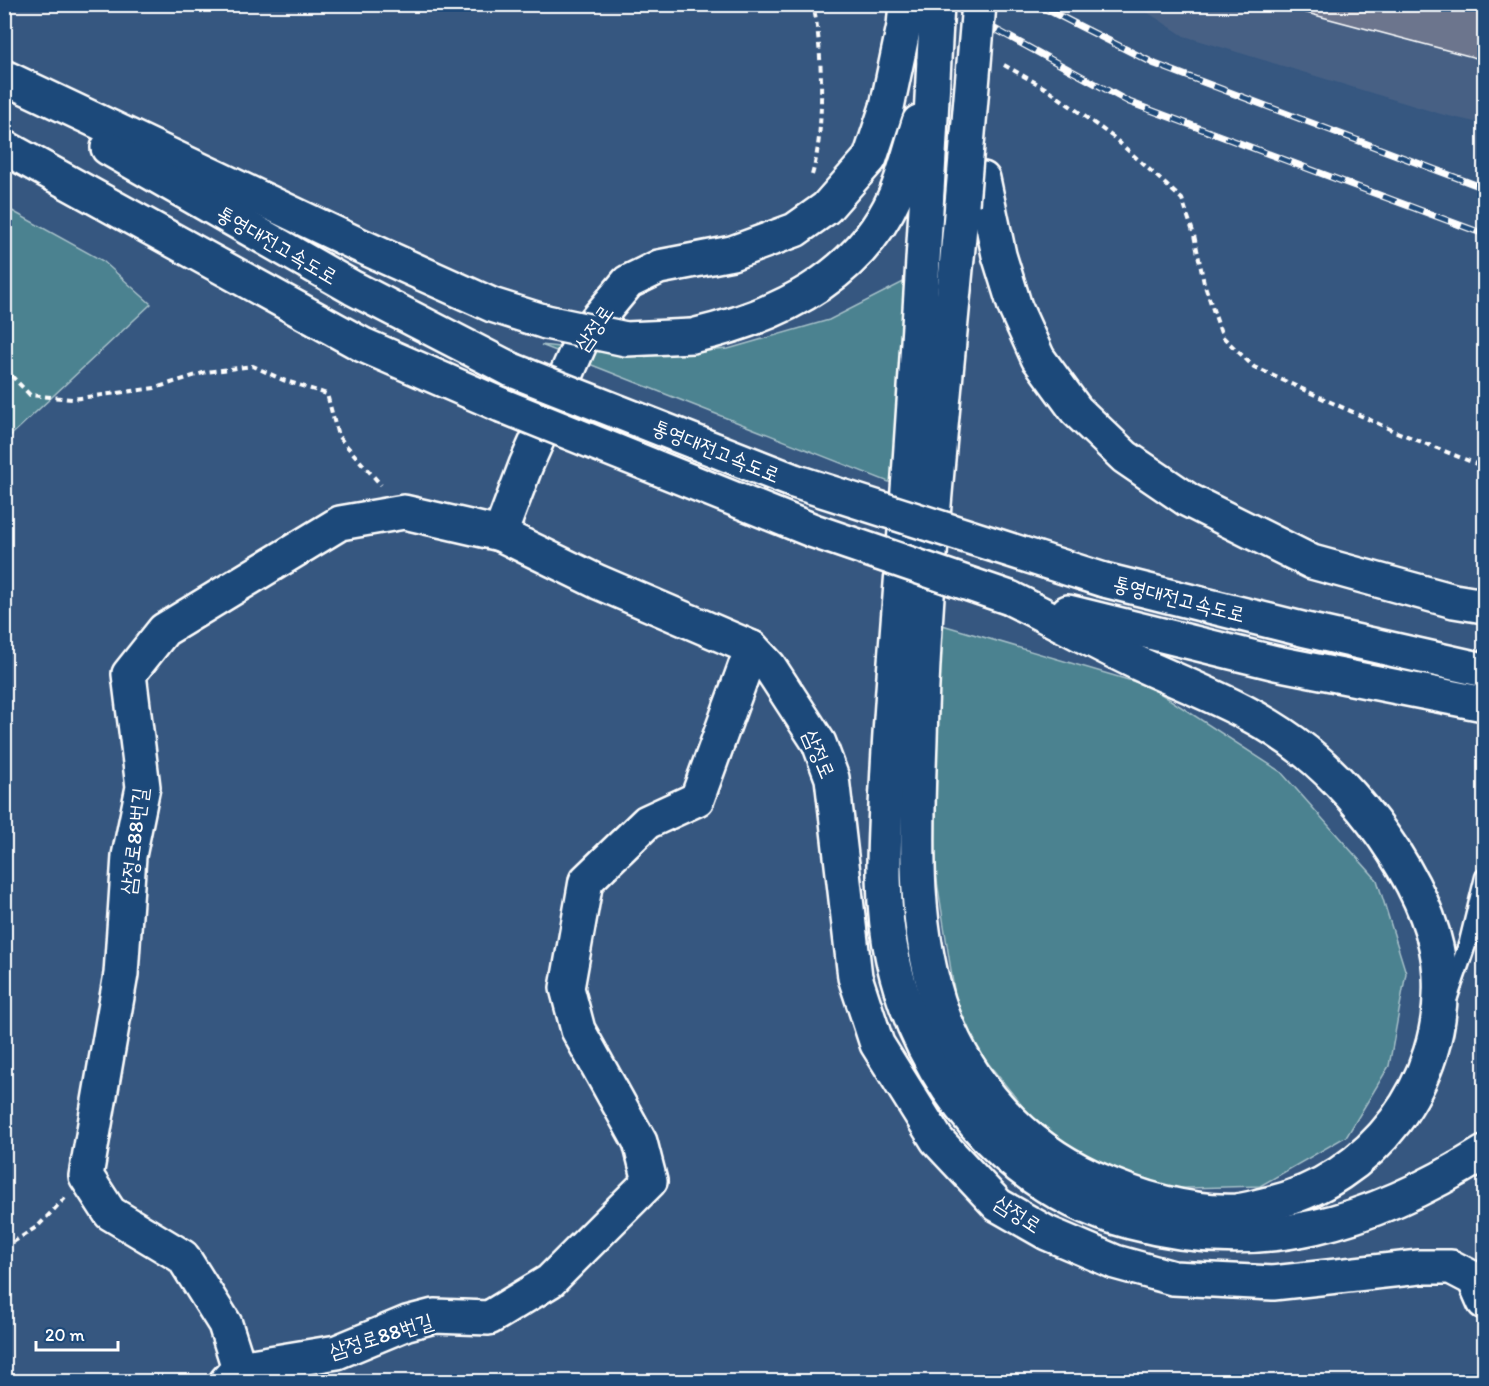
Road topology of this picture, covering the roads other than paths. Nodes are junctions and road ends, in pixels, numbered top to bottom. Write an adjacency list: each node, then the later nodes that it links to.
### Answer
1 (906, 4): 8 (main road, 삼정로, bridge)
2 (937, 4): 4 (main road, bridge)
3 (978, 19): 10 (main road, bridge); 15 (main road, bridge)
4 (934, 59): 5 (main road, bridge); 16 (main road)
5 (4, 77)
6 (4, 89): 12 (main road, 통영대전고속도로, bridge)
7 (4, 147): 9 (main road, 통영대전고속도로, bridge)
8 (500, 534): 11 (main road, 삼정로); 18 (main road, 삼정로88번길)
9 (1010, 598): 13 (main road, 통영대전고속도로); 15 (main road)
10 (1485, 606)
11 (752, 648): 17 (main road, 삼정로); 18 (main road, 삼정로88번길)
12 (1485, 670)
13 (1485, 705)
14 (1485, 877): 15 (lane)
15 (1428, 1061)
16 (1485, 1153)
17 (1485, 1302)
18 (232, 1375)

